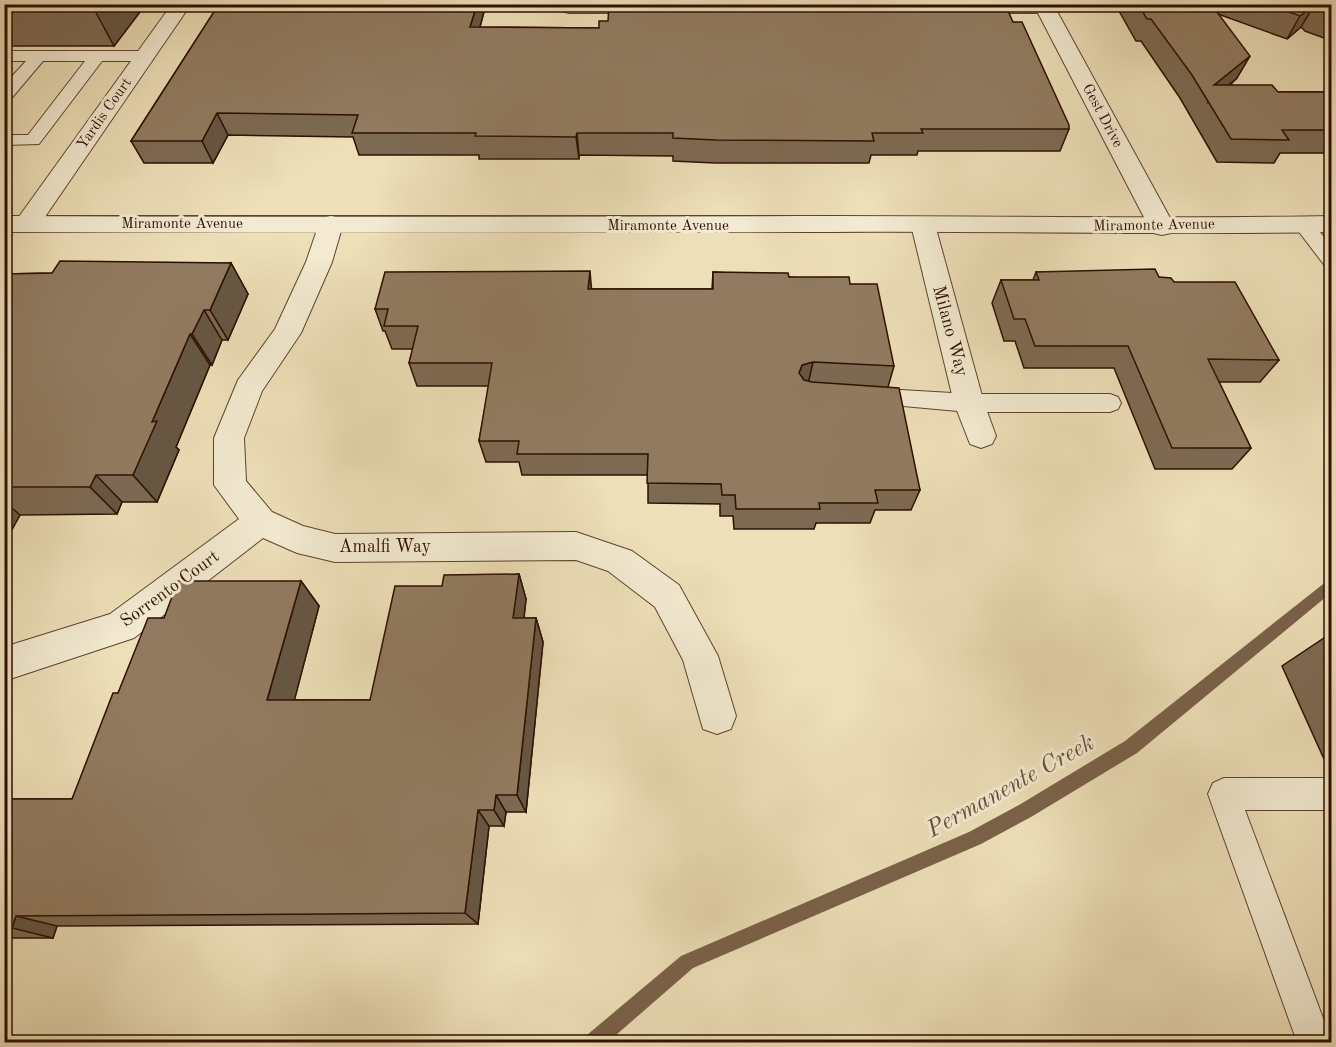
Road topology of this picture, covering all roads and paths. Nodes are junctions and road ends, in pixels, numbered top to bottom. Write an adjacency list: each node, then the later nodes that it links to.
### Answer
1 (182, 4): 9 (street, Yardis Court)
2 (1044, 6): 5 (street); 17 (street, Gest Drive)
3 (569, 7): 4 (street)
4 (676, 7)
5 (948, 7)
6 (4, 56): 7 (lane)
7 (39, 56): 8 (lane); 10 (lane)
8 (97, 56): 9 (lane); 11 (lane)
9 (146, 56): 12 (street, Yardis Court)
10 (4, 96)
11 (4, 140)
12 (16, 224): 13 (street, Miramonte Avenue)
13 (331, 224): 16 (street, Miramonte Avenue); 23 (street, Amalfi Way)
14 (1303, 224): 15 (street, Miramonte Avenue); 17 (street, Miramonte Avenue); 18 (lane)
15 (1332, 224)
16 (923, 225): 17 (street, Miramonte Avenue); 20 (street, Milano Way)
17 (1162, 227)
18 (1332, 261)
19 (844, 395): 20 (lane)
20 (969, 403): 21 (lane); 22 (street, Milano Way)
21 (1110, 403)
22 (981, 436)
23 (260, 522): 24 (street, Sorrento Court); 25 (street, Amalfi Way)
24 (4, 664)
25 (717, 716)
26 (1332, 794): 27 (lane)
27 (1315, 1042)

